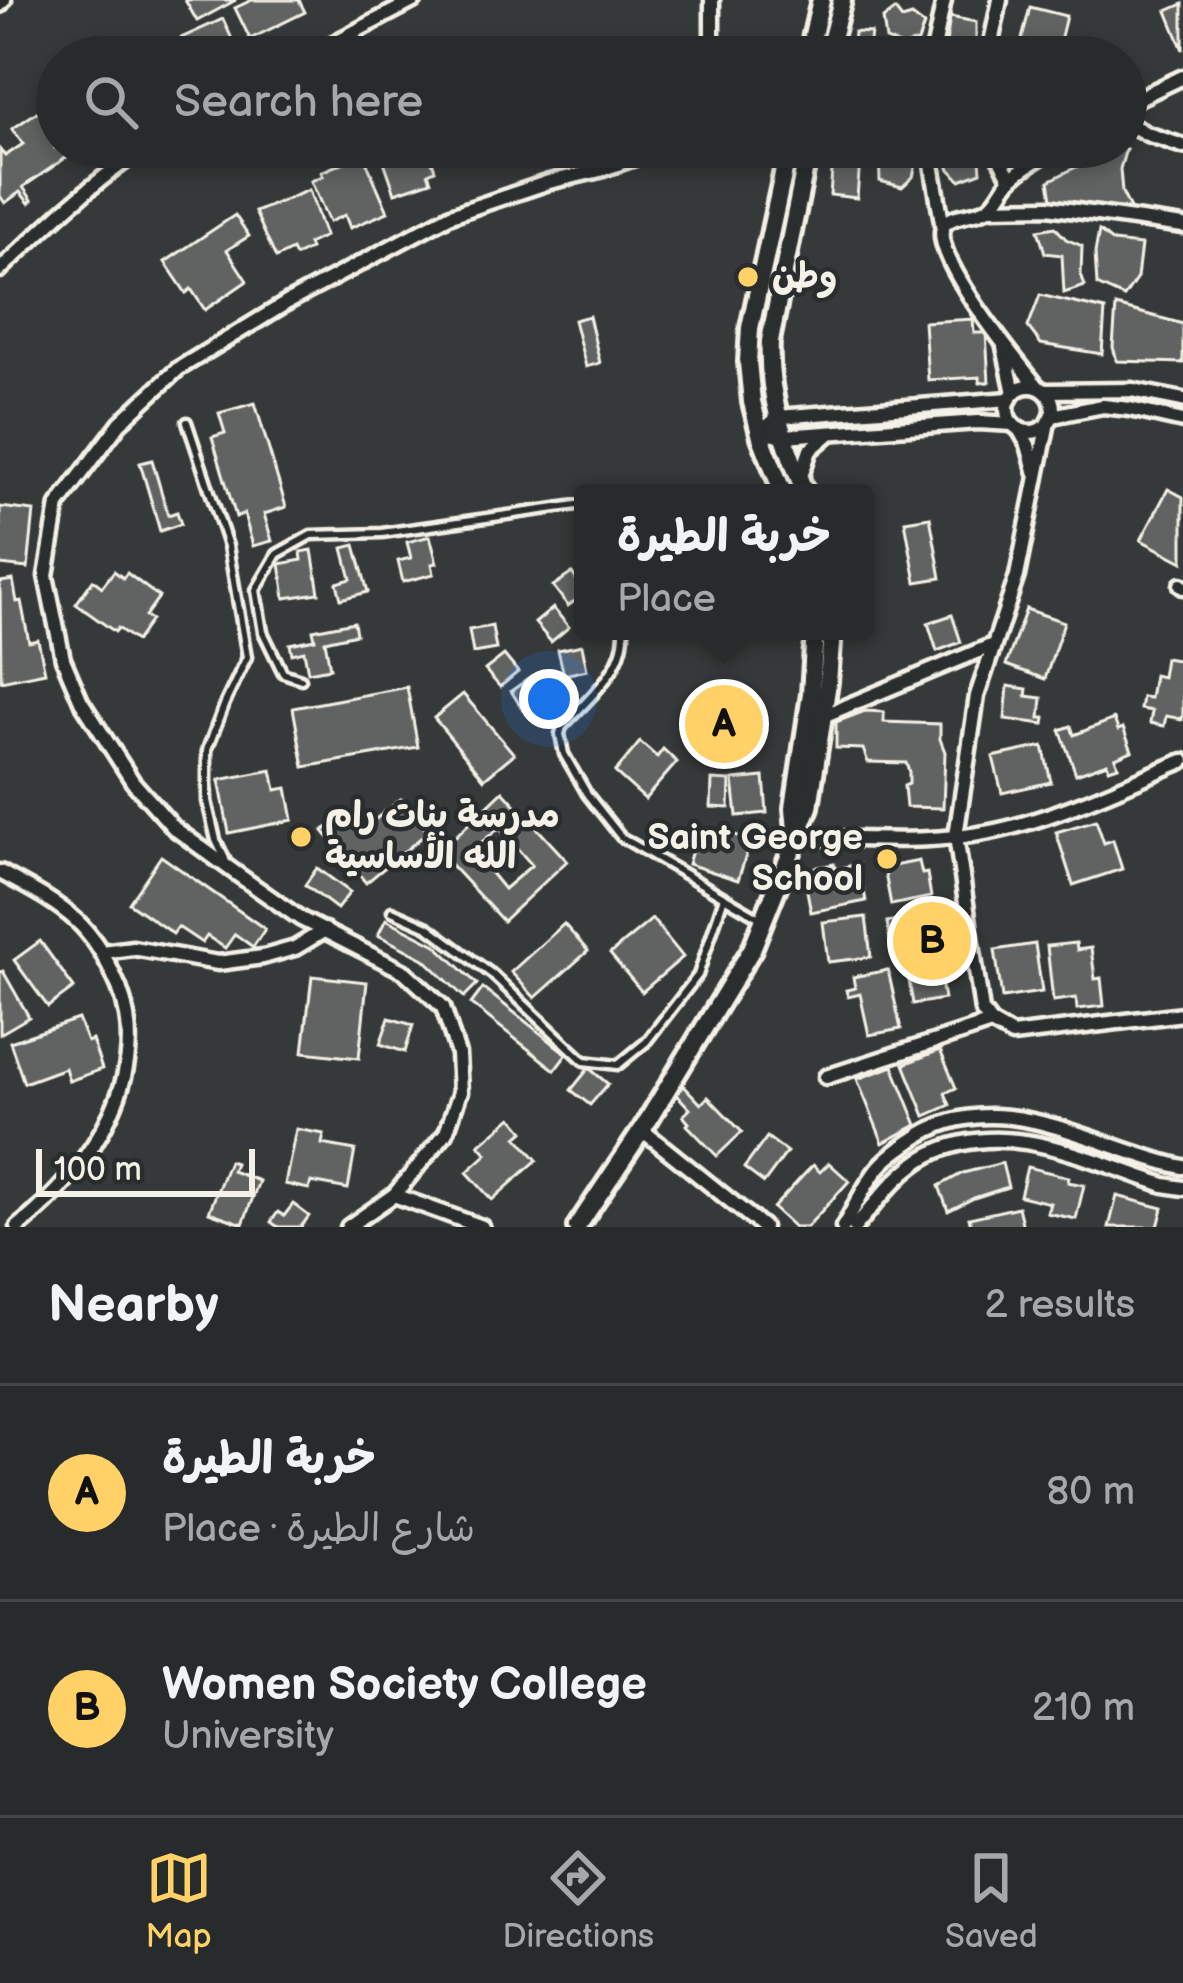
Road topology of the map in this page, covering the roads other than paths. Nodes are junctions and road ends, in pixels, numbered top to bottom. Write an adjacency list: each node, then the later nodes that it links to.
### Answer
1 (415, 0): 7 (street)
2 (715, 0): 8 (street)
3 (821, 0): 9 (main road)
4 (842, 0): 10 (main road)
5 (944, 0): 11 (street)
6 (1000, 0): 12 (street)
7 (347, 36)
8 (713, 36)
9 (813, 36)
10 (832, 36)
11 (936, 36)
12 (992, 36)
13 (1183, 77): 14 (street)
14 (1147, 94)
15 (1147, 134): 16 (street)
16 (1183, 146)
17 (114, 168): 28 (street)
18 (606, 168): 55 (street)
19 (784, 168): 39 (main road)
20 (805, 168): 33 (main road)
21 (932, 168): 27 (street)
22 (1005, 168): 24 (street)
23 (1026, 168): 24 (street)
24 (1011, 179): 25 (street)
25 (988, 208): 26 (street); 27 (street)
26 (1183, 226)
27 (943, 228): 29 (street)
28 (0, 270)
29 (1004, 346): 30 (street); 31 (street)
30 (1042, 389): 31 (street); 32 (street); 34 (street)
31 (1011, 396): 33 (street); 37 (street)
32 (1183, 400)
33 (778, 417): 39 (street); 40 (main road)
34 (1050, 419): 36 (street); 37 (street); 41 (street)
35 (187, 422): 55 (lane)
36 (1183, 422)
37 (1016, 427): 38 (street); 41 (street)
38 (830, 432): 40 (street); 44 (street)
39 (760, 433): 40 (street); 42 (main road)
40 (784, 436): 43 (main road)
41 (1037, 482): 49 (street)
42 (780, 484)
43 (802, 484)
44 (803, 484)
45 (574, 505): 50 (lane)
46 (624, 640): 57 (lane)
47 (814, 640): 54 (main road)
48 (831, 640): 51 (main road)
49 (994, 645): 51 (street); 53 (street)
50 (301, 679)
51 (823, 716): 54 (main road)
52 (1183, 760): 53 (street)
53 (956, 836): 54 (street); 63 (street)
54 (797, 837): 59 (main road)
55 (229, 868): 60 (street)
56 (0, 872): 61 (street)
57 (724, 897): 58 (lane); 59 (lane)
58 (392, 910)
59 (763, 920): 65 (main road)
60 (325, 930): 61 (street); 68 (street)
61 (102, 952): 69 (street)
62 (1183, 1014): 63 (street)
63 (991, 1023): 64 (street)
64 (826, 1077)
65 (642, 1130): 72 (main road); 73 (street)
66 (1183, 1167): 74 (street)
67 (1183, 1188): 75 (street)
68 (394, 1195): 70 (street); 71 (street)
69 (18, 1227)
70 (348, 1227)
71 (482, 1227)
72 (577, 1227)
73 (763, 1227)
74 (843, 1227)
75 (855, 1227)

